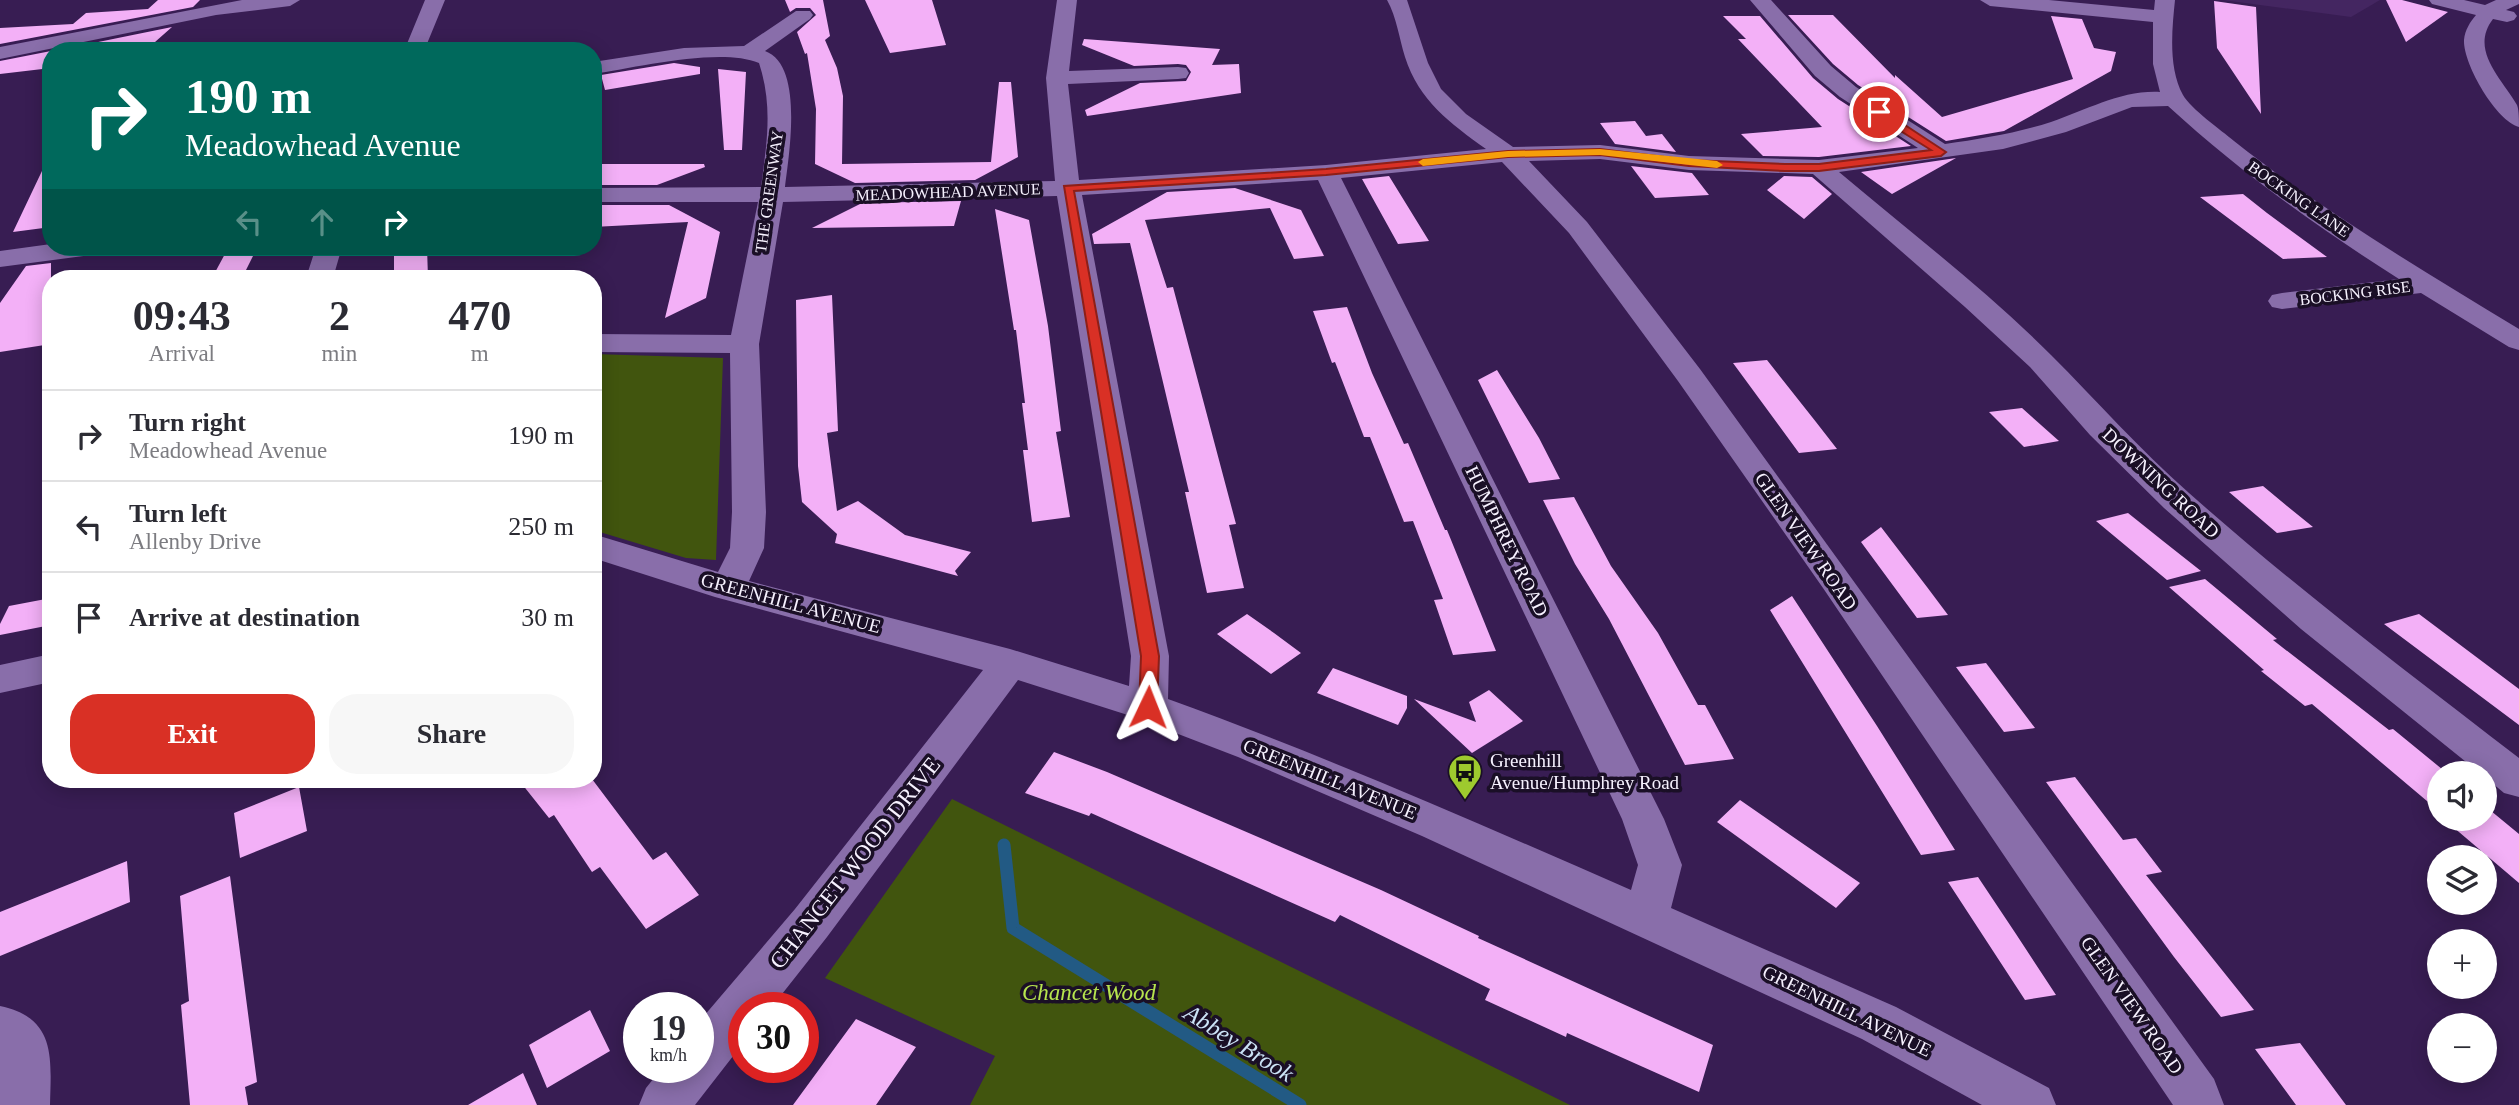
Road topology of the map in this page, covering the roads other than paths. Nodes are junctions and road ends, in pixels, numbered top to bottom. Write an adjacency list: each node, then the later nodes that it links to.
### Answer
1 (290, 0): 13 (street)
2 (435, 0): 14 (street)
3 (1067, 0): 20 (street)
4 (1396, 0): 24 (street, GLEN VIEW ROAD)
5 (1760, 0): 23 (street)
6 (1990, 0): 9 (street)
7 (2439, 0): 10 (street)
8 (2512, 0): 10 (street)
9 (2164, 8): 21 (street)
10 (2488, 12): 12 (street); 22 (street)
11 (803, 15): 16 (street)
12 (2519, 19)
13 (54, 42)
14 (418, 42)
15 (42, 45): 17 (street)
16 (751, 51): 18 (street); 28 (street, THE GREENWAY)
17 (0, 53)
18 (602, 67)
19 (1178, 73): 20 (street)
20 (1058, 78): 27 (street)
21 (2174, 100): 23 (street, MEADOWHEAD AVENUE); 32 (street, BOCKING LANE)
22 (2519, 120)
23 (1941, 152): 25 (street, MEADOWHEAD AVENUE)
24 (1508, 154): 25 (street, MEADOWHEAD AVENUE); 26 (street, MEADOWHEAD AVENUE); 51 (street, GLEN VIEW ROAD)
25 (1819, 167): 43 (street, DOWNING ROAD)
26 (1326, 172): 27 (street, MEADOWHEAD AVENUE); 44 (street, HUMPHREY ROAD)
27 (1068, 188): 28 (street, MEADOWHEAD AVENUE); 42 (street)
28 (772, 194): 29 (street, MEADOWHEAD AVENUE); 36 (street, THE GREENWAY)
29 (602, 195)
30 (48, 256): 31 (street)
31 (4, 265)
32 (2427, 284): 33 (street, BOCKING RISE); 34 (street, BOCKING LANE)
33 (2282, 301)
34 (2519, 341)
35 (602, 343): 36 (street)
36 (744, 344): 38 (street, THE GREENWAY)
37 (602, 549): 38 (street, GREENHILL AVENUE)
38 (727, 588): 39 (street, GREENHILL AVENUE)
39 (1010, 663): 42 (street, GREENHILL AVENUE); 46 (street, CHANCET WOOD DRIVE)
40 (42, 670): 41 (street)
41 (0, 679)
42 (1148, 707): 44 (street, GREENHILL AVENUE)
43 (2519, 780)
44 (1646, 916): 50 (street, GREENHILL AVENUE)
45 (0, 1028): 48 (street)
46 (714, 1041)
47 (681, 1083): 49 (street)
48 (25, 1105)
49 (664, 1105)
50 (2031, 1105)
51 (2199, 1105)

